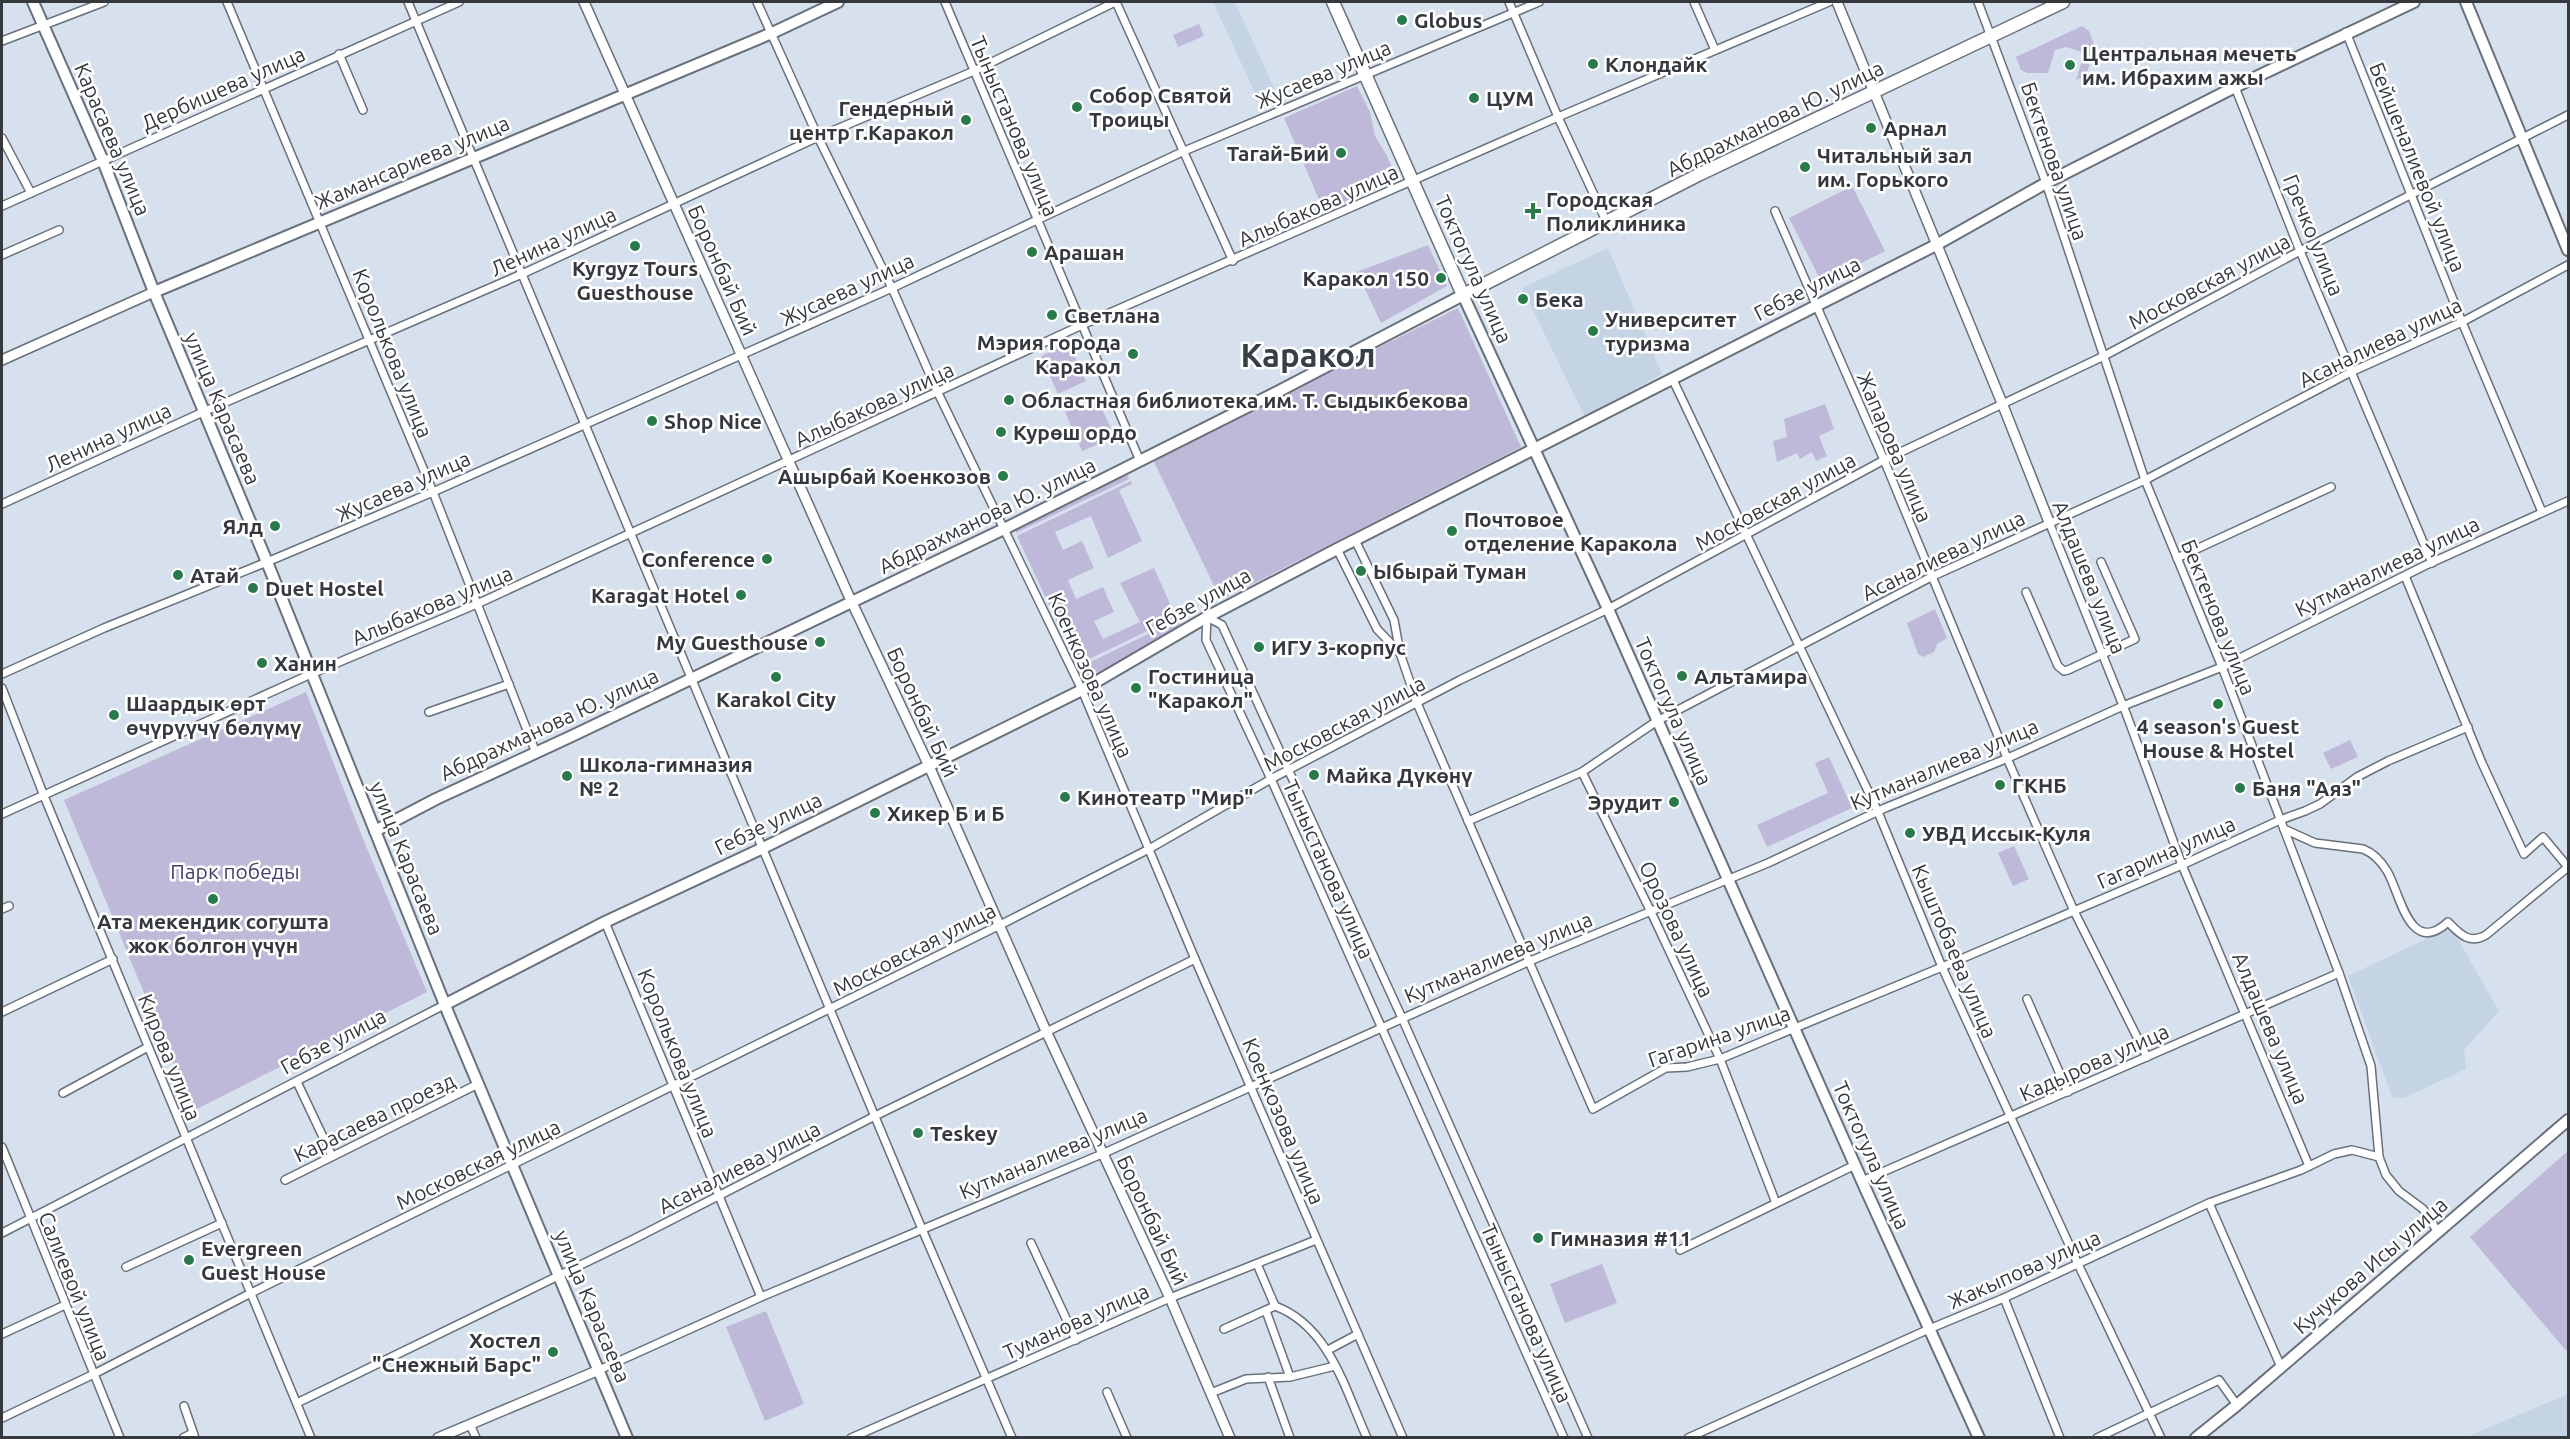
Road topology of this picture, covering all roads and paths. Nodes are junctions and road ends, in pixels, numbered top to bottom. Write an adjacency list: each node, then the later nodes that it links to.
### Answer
1 (33, 2): 23 (main road, Карасаева улица)
2 (104, 2): 23 (street)
3 (227, 2): 33 (street, Королькова улица)
4 (408, 2): 22 (street)
5 (459, 2): 22 (street, Дербишева улица)
6 (584, 2): 35 (street, Боронбай Бий)
7 (757, 2): 25 (street, Коенкозова улица)
8 (838, 2): 25 (main road, Жамансариева улица)
9 (945, 2): 30 (street, Тыныстанова улица)
10 (1116, 2): 30 (street, Ленина улица); 42 (street)
11 (1333, 2): 31 (highway, Токтогула улица)
12 (1509, 2): 21 (street)
13 (1539, 2): 21 (street, Жусаева улица)
14 (1694, 2): 28 (street)
15 (1829, 2): 28 (street, Алыбакова улица)
16 (1837, 2): 34 (street, Алдашева улица)
17 (1978, 2): 26 (street, Бектенова улица)
18 (2063, 2): 26 (highway, Абдрахманова Ю. улица)
19 (2414, 2): 24 (main road, Гебзе улица)
20 (2466, 2): 41 (main road)
21 (1514, 12): 31 (street, Жусаева улица); 38 (street)
22 (415, 20): 29 (street, Дербишева улица); 43 (street)
23 (43, 25): 27 (street); 44 (main road, Карасаева улица)
24 (2346, 32): 32 (main road, Гебзе улица); 48 (street, Бейшеналиевой улица)
25 (772, 33): 35 (main road, Жамансариева улица); 39 (street, Коенкозова улица)
26 (1992, 36): 34 (highway, Абдрахманова Ю. улица); 46 (street, Бектенова улица)
27 (2, 41)
28 (1715, 50): 38 (street, Алыбакова улица)
29 (339, 54): 33 (street, Дербишева улица); 36 (street)
30 (974, 71): 39 (street, Ленина улица); 52 (street, Тыныстанова улица)
31 (1364, 74): 42 (street, Жусаева улица); 45 (highway, Токтогула улица)
32 (2235, 87): 46 (main road, Гебзе улица); 58 (street, Гречко улица)
33 (264, 88): 44 (street, Дербишева улица); 53 (street, Королькова улица)
34 (1873, 92): 54 (highway, Абдрахманова Ю. улица); 56 (street, Алдашева улица)
35 (625, 95): 43 (main road, Жамансариева улица); 49 (street, Боронбай Бий)
36 (363, 110)
37 (2568, 115): 41 (street, Московская улица)
38 (1558, 117): 45 (street, Алыбакова улица); 54 (street)
39 (818, 137): 49 (street, Ленина улица); 63 (street, Коенкозова улица)
40 (2, 138): 47 (street)
41 (2523, 139): 48 (street, Московская улица); 57 (main road)
42 (1182, 152): 52 (street, Жусаева улица); 60 (street)
43 (473, 158): 53 (main road, Жамансариева улица); 62 (street)
44 (103, 160): 47 (street, Дербишева улица); 64 (main road, Карасаева улица)
45 (1413, 181): 60 (street, Алыбакова улица); 65 (highway, Токтогула улица)
46 (2046, 183): 56 (main road, Гебзе улица); 71 (street, Бектенова улица)
47 (31, 193): 50 (street, Дербишева улица)
48 (2411, 195): 58 (street, Московская улица); 67 (street, Бейшеналиевой улица)
49 (674, 203): 62 (street, Ленина улица); 70 (street, Боронбай Бий)
50 (2, 206)
51 (1775, 211): 66 (street, Жапарова улица)
52 (1036, 218): 63 (street, Жусаева улица); 68 (street, Тыныстанова улица)
53 (321, 221): 64 (main road, Жамансариева улица); 69 (street, Королькова улица)
54 (1606, 221): 65 (highway, Абдрахманова Ю. улица)
55 (59, 230): 59 (street)
56 (1936, 245): 66 (main road, Гебзе улица); 76 (street, Алдашева улица)
57 (2568, 250)
58 (2301, 251): 71 (street, Московская улица); 73 (street, Гречко улица)
59 (2, 255)
60 (1233, 261): 68 (street, Алыбакова улица)
61 (2568, 265): 67 (street, Асаналиева улица)
62 (522, 273): 69 (street, Ленина улица); 78 (street)
63 (892, 288): 70 (street, Жусаева улица); 75 (street, Коенкозова улица)
64 (154, 292): 72 (street, Жамансариева улица); 77 (main road, улица Карасаева)
65 (1463, 295): 79 (main road, Токтогула улица); 81 (main road, Абдрахманова Ю. улица)
66 (1816, 306): 74 (main road, Гебзе улица); 80 (street, Жапарова улица)
67 (2462, 322): 73 (street, Асаналиева улица); 88 (street, Бейшеналиевой улица)
68 (1082, 326): 75 (street, Алыбакова улица); 81 (street, Тыныстанова улица)
69 (369, 341): 77 (street, Ленина улица); 85 (street, Королькова улица)
70 (741, 355): 78 (street, Жусаева улица); 82 (street, Боронбай Бий)
71 (2104, 356): 76 (street, Московская улица); 83 (street, Бектенова улица)
72 (2, 360)
73 (2351, 372): 83 (street, Асаналиева улица); 98 (street, Гречко улица)
74 (1673, 380): 79 (main road, Гебзе улица); 92 (street, Кыштобаева улица)
75 (938, 393): 82 (street, Алыбакова улица); 90 (street, Коенкозова улица)
76 (2002, 403): 80 (street, Московская улица); 89 (street, Алдашева улица)
77 (203, 412): 87 (street, Ленина улица); 96 (main road, улица Карасаева)
78 (585, 423): 85 (street, Жусаева улица); 91 (street)
79 (1533, 449): 93 (main road, Гебзе улица); 104 (main road, Токтогула улица)
80 (1884, 460): 92 (street, Московская улица); 100 (street, Жапарова улица)
81 (1140, 461): 90 (main road, Абдрахманова Ю. улица)
82 (789, 462): 91 (street, Алыбакова улица); 102 (street, Боронбай Бий)
83 (2145, 480): 89 (street, Асаналиева улица); 95 (street, Бектенова улица)
84 (2331, 487): 95 (street)
85 (433, 492): 96 (street, Жусаева улица); 103 (street, Королькова улица)
86 (2568, 501): 88 (street, Кутманалиева улица)
87 (2, 504)
88 (2542, 512): 98 (street, Кутманалиева улица)
89 (2049, 522): 100 (street, Асаналиева улица); 108 (street, Алдашева улица)
90 (1004, 529): 102 (main road, Абдрахманова Ю. улица); 115 (street, Коенкозова улица)
91 (631, 534): 103 (street, Алыбакова улица); 112 (street)
92 (1747, 536): 104 (street, Московская улица); 106 (street, Кыштобаева улица)
93 (1355, 540): 94 (main road, Гебзе улица); 107 (street, Гагарина улица)
94 (1337, 549): 105 (main road, Гебзе улица); 107 (street, Гагарина улица)
95 (2177, 558): 109 (street, Бектенова улица)
96 (267, 562): 110 (street, Жусаева улица); 111 (main road, улица Карасаева)
97 (2101, 562): 108 (street)
98 (2432, 563): 99 (street, Кутманалиева улица)
99 (2405, 576): 109 (street, Кутманалиева улица); 120 (street)
100 (1931, 577): 106 (street, Асаналиева улица); 122 (street, Жапарова улица)
101 (2026, 592): 108 (street)
102 (852, 603): 112 (main road, Абдрахманова Ю. улица); 123 (street, Боронбай Бий)
103 (477, 604): 111 (street, Алыбакова улица); 113 (street, Королькова улица)
104 (1608, 609): 116 (street, Московская улица); 119 (main road, Токтогула улица)
105 (1207, 616): 115 (main road, Гебзе улица); 124 (street, Тыныстанова улица); 126 (street, Тыныстанова улица)
106 (1797, 646): 119 (street, Асаналиева улица); 128 (street, Кыштобаева улица)
107 (1400, 653): 116 (street, Гагарина улица)
108 (2101, 655): 117 (street, Алдашева улица)
109 (2222, 667): 117 (street, Кутманалиева улица); 130 (street, Бектенова улица)
110 (2, 674)
111 (311, 674): 127 (street, Алыбакова улица); 133 (main road, улица Карасаева)
112 (691, 678): 121 (main road, Абдрахманова Ю. улица); 134 (street)
113 (509, 684): 118 (street); 121 (street, Королькова улица)
114 (2, 688): 127 (street, Кирова улица)
115 (1082, 690): 123 (main road, Гебзе улица); 135 (street, Коенкозова улица)
116 (1418, 704): 124 (street, Московская улица); 131 (street, Гагарина улица)
117 (2123, 706): 122 (street, Кутманалиева улица); 136 (street, Алдашева улица)
118 (429, 712)
119 (1657, 721): 125 (street, Асаналиева улица); 138 (main road, Токтогула улица)
120 (2468, 727): 130 (street); 137 (street)
121 (536, 753): 133 (main road, Абдрахманова Ю. улица)
122 (2008, 758): 128 (street, Кутманалиева улица); 141 (street, Жапарова улица)
123 (929, 766): 134 (main road, Гебзе улица); 144 (street, Боронбай Бий)
124 (1288, 770): 126 (street, Московская улица); 155 (street, Тыныстанова улица)
125 (1582, 772): 131 (street, Асаналиева улица); 142 (street, Орозова улица)
126 (1272, 780): 135 (street, Московская улица); 156 (street, Тыныстанова улица)
127 (44, 796): 129 (street, Алыбакова улица); 145 (street, Кирова улица)
128 (1878, 812): 138 (street, Кутманалиева улица); 148 (street, Кыштобаева улица)
129 (2, 814)
130 (2280, 820): 132 (street, Бектенова улица); 136 (street, Гагарина улица)
131 (1468, 821): 147 (street, Гагарина улица)
132 (2284, 829): 137 (street); 149 (street, Бектенова улица)
133 (375, 831): 151 (main road, улица Карасаева)
134 (762, 848): 143 (main road, Гебзе улица); 152 (street)
135 (1149, 849): 144 (street, Московская улица); 146 (street, Коенкозова улица)
136 (2182, 865): 141 (street, Гагарина улица); 154 (street, Алдашева улица)
137 (2568, 867)
138 (1729, 879): 142 (street, Кутманалиева улица); 157 (main road, Токтогула улица)
139 (9, 906): 140 (street)
140 (2, 909)
141 (2074, 911): 148 (street, Гагарина улица); 160 (street, Жапарова улица)
142 (1652, 912): 147 (street, Кутманалиева улица); 161 (street, Орозова улица)
143 (606, 922): 151 (main road, Гебзе улица); 165 (street, Королькова улица)
144 (1000, 925): 152 (street, Московская улица); 158 (street, Боронбай Бий)
145 (112, 959): 153 (street); 159 (street, Кирова улица)
146 (1195, 959): 158 (street, Асаналиева улица); 164 (street, Коенкозова улица)
147 (1530, 961): 155 (street, Кутманалиева улица); 161 (street, Гагарина улица)
148 (1942, 967): 157 (street, Гагарина улица); 169 (street, Кыштобаева улица)
149 (2339, 973): 154 (street, Кадырова улица); 175 (street, Бектенова улица)
150 (2026, 999): 166 (street)
151 (444, 1005): 162 (street, Гебзе улица); 163 (main road, улица Карасаева)
152 (830, 1010): 165 (street, Московская улица); 168 (street)
153 (2, 1012)
154 (2246, 1014): 160 (street, Кадырова улица); 178 (street, Алдашева улица)
155 (1402, 1018): 156 (street, Кутманалиева улица); 239 (street, Тыныстанова улица)
156 (1382, 1026): 164 (street, Кутманалиева улица); 238 (street, Тыныстанова улица)
157 (1793, 1028): 161 (street, Гагарина улица); 177 (main road, Токтогула улица)
158 (1046, 1031): 168 (street, Асаналиева улица); 173 (street, Боронбай Бий)
159 (148, 1047): 167 (street); 171 (street, Кирова улица)
160 (2147, 1057): 166 (street, Кадырова улица)
161 (1720, 1059): 182 (street, Орозова улица)
162 (297, 1082): 171 (street, Гебзе улица); 174 (street)
163 (478, 1084): 174 (street, Карасаева проезд); 176 (main road, улица Карасаева)
164 (1252, 1084): 173 (street, Кутманалиева улица); 189 (street, Коенкозова улица)
165 (673, 1087): 176 (street, Московская улица); 181 (street, Королькова улица)
166 (2068, 1092): 169 (street, Кадырова улица)
167 (63, 1093)
168 (875, 1116): 181 (street, Асаналиева улица); 186 (street)
169 (2011, 1116): 180 (street, Кадырова улица); 193 (street, Кыштобаева улица)
170 (2568, 1120): 187 (main road, Кучукова Исы улица)
171 (187, 1139): 184 (street, Гебзе улица); 185 (street, Кирова улица)
172 (2, 1147): 184 (street, Салиевой улица)
173 (1102, 1154): 186 (street, Кутманалиева улица); 198 (street, Боронбай Бий)
174 (332, 1156): 179 (street, Карасаева проезд)
175 (2379, 1157): 178 (street, Жакыпова улица); 187 (street, Бектенова улица)
176 (512, 1165): 195 (main road, улица Карасаева); 196 (street, Московская улица)
177 (1855, 1165): 180 (main road, Токтогула улица); 182 (street)
178 (2309, 1166): 183 (street, Жакыпова улица)
179 (285, 1180)
180 (1862, 1181): 204 (main road, Токтогула улица)
181 (719, 1196): 195 (street, Асаналиева улица); 197 (street, Королькова улица)
182 (1776, 1203): 191 (street)
183 (2209, 1203): 193 (street, Жакыпова улица); 210 (street)
184 (30, 1219): 188 (street, Гебзе улица); 200 (street, Салиевой улица)
185 (222, 1223): 194 (street); 196 (street, Кирова улица)
186 (922, 1229): 197 (street, Кутманалиева улица); 215 (street)
187 (2438, 1232): 210 (main road, Кучукова Исы улица)
188 (2, 1233)
189 (1316, 1240): 192 (street, Туманова улица); 206 (street, Коенкозова улица)
190 (1031, 1243): 207 (street)
191 (1680, 1250)
192 (1257, 1264): 198 (street, Туманова улица); 201 (street)
193 (2078, 1264): 199 (street, Жакыпова улица); 221 (street, Кыштобаева улица)
194 (126, 1267)
195 (560, 1274): 211 (main road, улица Карасаева); 218 (street, Асаналиева улица)
196 (251, 1293): 212 (street, Московская улица); 218 (street, Кирова улица)
197 (761, 1297): 211 (street, Кутманалиева улица)
198 (1170, 1298): 207 (street, Туманова улица); 217 (street, Боронбай Бий)
199 (2004, 1298): 204 (street, Жакыпова улица); 242 (street)
200 (65, 1305): 205 (street); 212 (street, Салиевой улица)
201 (1275, 1306): 202 (street); 208 (street)
202 (1266, 1311): 203 (street); 214 (street)
203 (1224, 1329)
204 (1929, 1329): 240 (street, Жакыпова улица); 241 (main road, Токтогула улица)
205 (2, 1334)
206 (1358, 1334): 208 (street); 237 (street, Коенкозова улица)
207 (1076, 1340): 215 (street, Туманова улица)
208 (1328, 1350): 209 (street)
209 (1335, 1366): 214 (street); 236 (street)
210 (2281, 1367): 219 (main road, Кучукова Исы улица)
211 (599, 1370): 223 (street, Кутманалиева улица); 230 (main road, улица Карасаева)
212 (94, 1374): 222 (street, Московская улица); 225 (street, Салиевой улица)
213 (1268, 1377): 214 (street); 217 (street); 235 (street)
214 (1290, 1377)
215 (988, 1378): 231 (street, Туманова улица); 232 (street)
216 (1107, 1392): 233 (street)
217 (1211, 1393): 234 (street, Боронбай Бий)
218 (297, 1403): 227 (street, Кирова улица)
219 (2237, 1405): 221 (street); 245 (main road, Кучукова Исы улица)
220 (184, 1406): 224 (street)
221 (2148, 1413): 243 (street); 244 (street, Кыштобаева улица)
222 (2, 1418)
223 (470, 1424): 228 (street, Кутманалиева улица); 229 (street)
224 (194, 1435): 226 (street)
225 (120, 1437)
226 (183, 1437)
227 (311, 1437)
228 (438, 1437)
229 (476, 1437)
230 (627, 1437)
231 (851, 1437)
232 (1012, 1437)
233 (1127, 1437)
234 (1230, 1437)
235 (1290, 1437)
236 (1366, 1437)
237 (1403, 1437)
238 (1564, 1437)
239 (1588, 1437)
240 (1688, 1437)
241 (1979, 1437)
242 (2060, 1437)
243 (2097, 1437)
244 (2161, 1437)
245 (2196, 1437)

